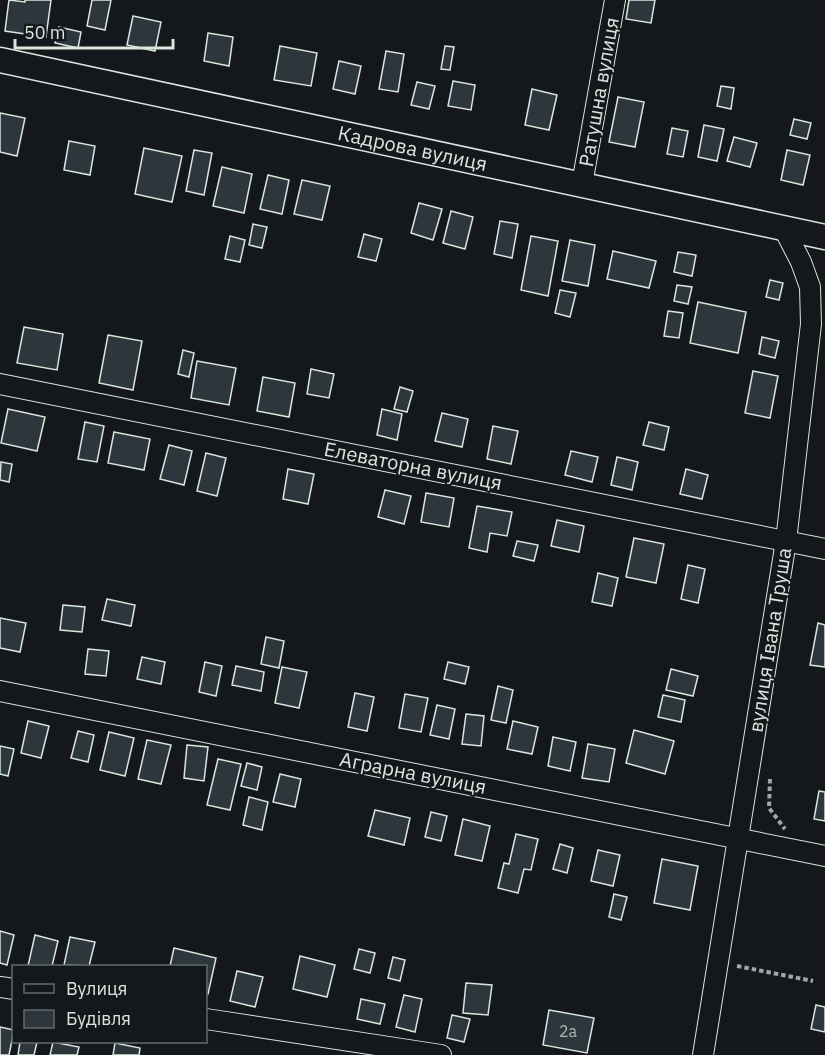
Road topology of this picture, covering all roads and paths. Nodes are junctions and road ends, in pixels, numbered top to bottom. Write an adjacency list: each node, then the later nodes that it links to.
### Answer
1 (615, 0): 3 (street, Ратушна вулиця)
2 (0, 60): 3 (street, Кадрова вулиця)
3 (582, 184): 4 (street, Кадрова вулиця)
4 (783, 227): 5 (street, Кадрова вулиця); 7 (street, вулиця Івана Труша)
5 (825, 237)
6 (825, 308): 7 (street)
7 (811, 324): 9 (street, вулиця Івана Труша)
8 (0, 384): 9 (street, Елеваторна вулиця)
9 (786, 541): 10 (street, Елеваторна вулиця); 13 (street, вулиця Івана Труша)
10 (825, 549)
11 (0, 691): 13 (street, Аграрна вулиця)
12 (770, 772): 14 (path)
13 (738, 838): 14 (street, Аграрна вулиця); 16 (street, вулиця Івана Труша)
14 (803, 852): 15 (street, Аграрна вулиця)
15 (825, 856)
16 (718, 962): 17 (path); 20 (street, вулиця Івана Труша)
17 (813, 981)
18 (207, 1019): 19 (street)
19 (441, 1055)
20 (703, 1055)

